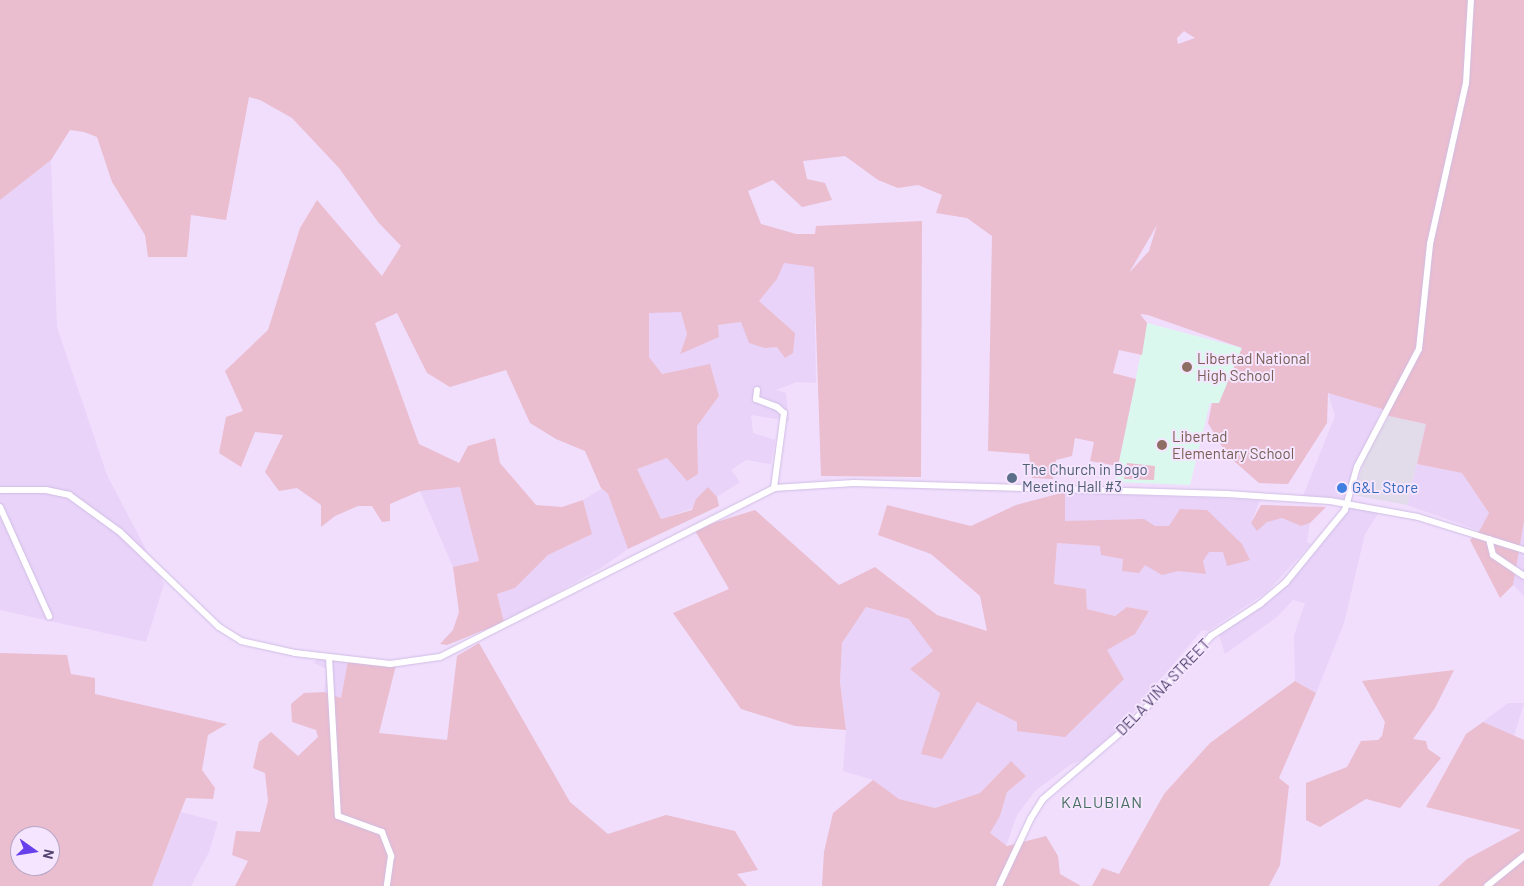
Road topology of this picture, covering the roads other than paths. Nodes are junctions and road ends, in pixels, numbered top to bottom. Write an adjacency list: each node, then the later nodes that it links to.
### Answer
1 (1471, 0): 5 (street, DELA VIÑA STREET)
2 (757, 390): 3 (street)
3 (774, 488): 5 (street); 11 (street)
4 (0, 490): 11 (street)
5 (1347, 503): 7 (street); 14 (street, DELA VIÑA STREET)
6 (0, 507): 10 (street)
7 (1489, 539): 8 (street); 9 (street)
8 (1524, 550)
9 (1524, 576)
10 (49, 616)
11 (329, 657): 13 (street)
12 (1524, 856): 15 (street)
13 (387, 886)
14 (999, 886)
15 (1487, 886)

